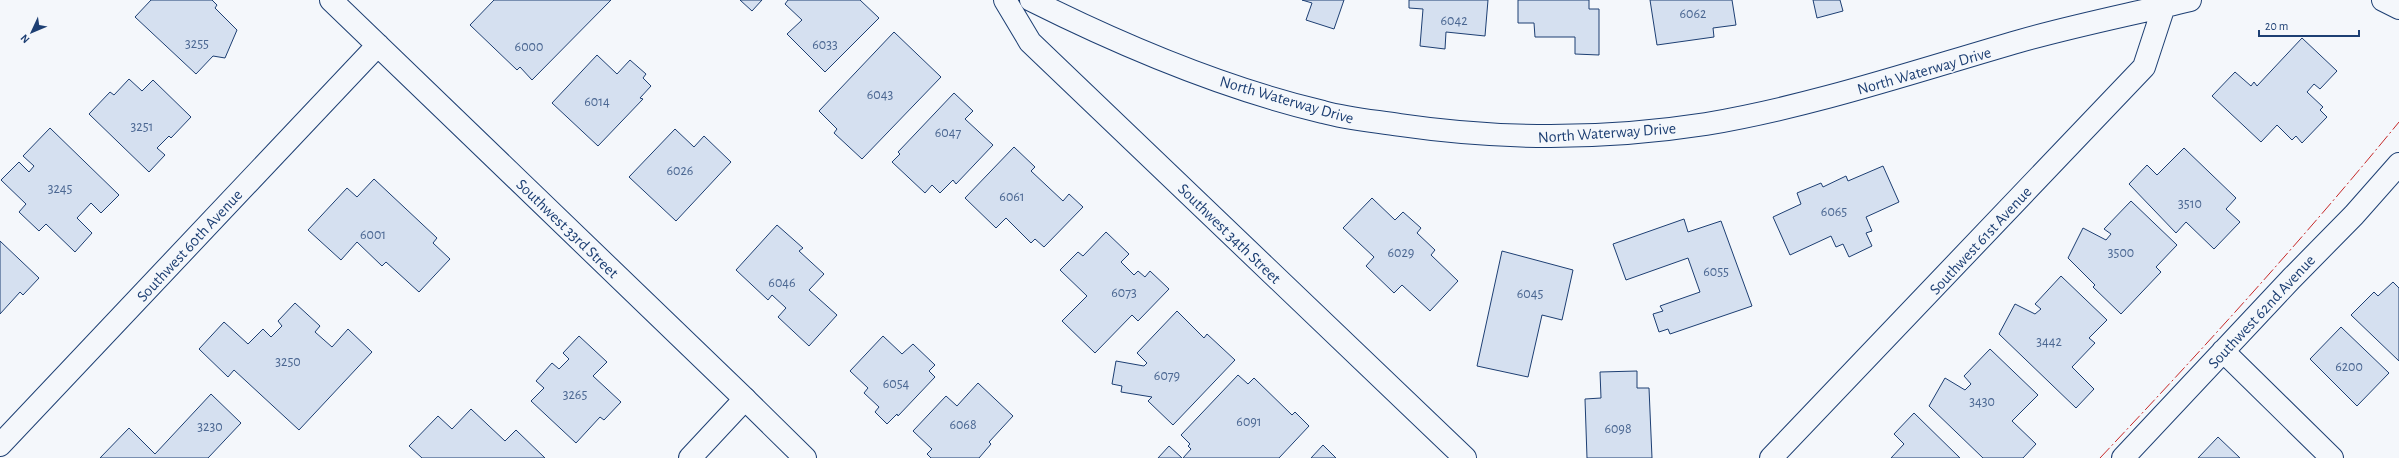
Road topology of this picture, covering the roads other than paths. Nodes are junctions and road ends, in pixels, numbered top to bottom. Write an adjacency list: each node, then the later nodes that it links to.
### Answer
1 (331, 0): 8 (street, Southwest 33rd Street)
2 (1005, 0): 15 (street, Southwest 34th Street)
3 (1031, 0): 6 (street, North Waterway Drive)
4 (2190, 0): 6 (street, North Waterway Drive)
5 (2383, 0): 7 (street)
6 (2164, 6): 16 (street, Southwest 61st Avenue)
7 (2399, 8)
8 (378, 45): 11 (street, Southwest 33rd Street); 12 (street, Southwest 60th Avenue)
9 (2399, 164): 10 (street, Southwest 62nd Avenue)
10 (2223, 351): 17 (street, Southwest 62nd Avenue); 18 (street)
11 (745, 399): 13 (street); 14 (street, Southwest 33rd Street)
12 (0, 445)
13 (690, 458)
14 (805, 458)
15 (1465, 458)
16 (1771, 458)
17 (2123, 458)
18 (2332, 458)

